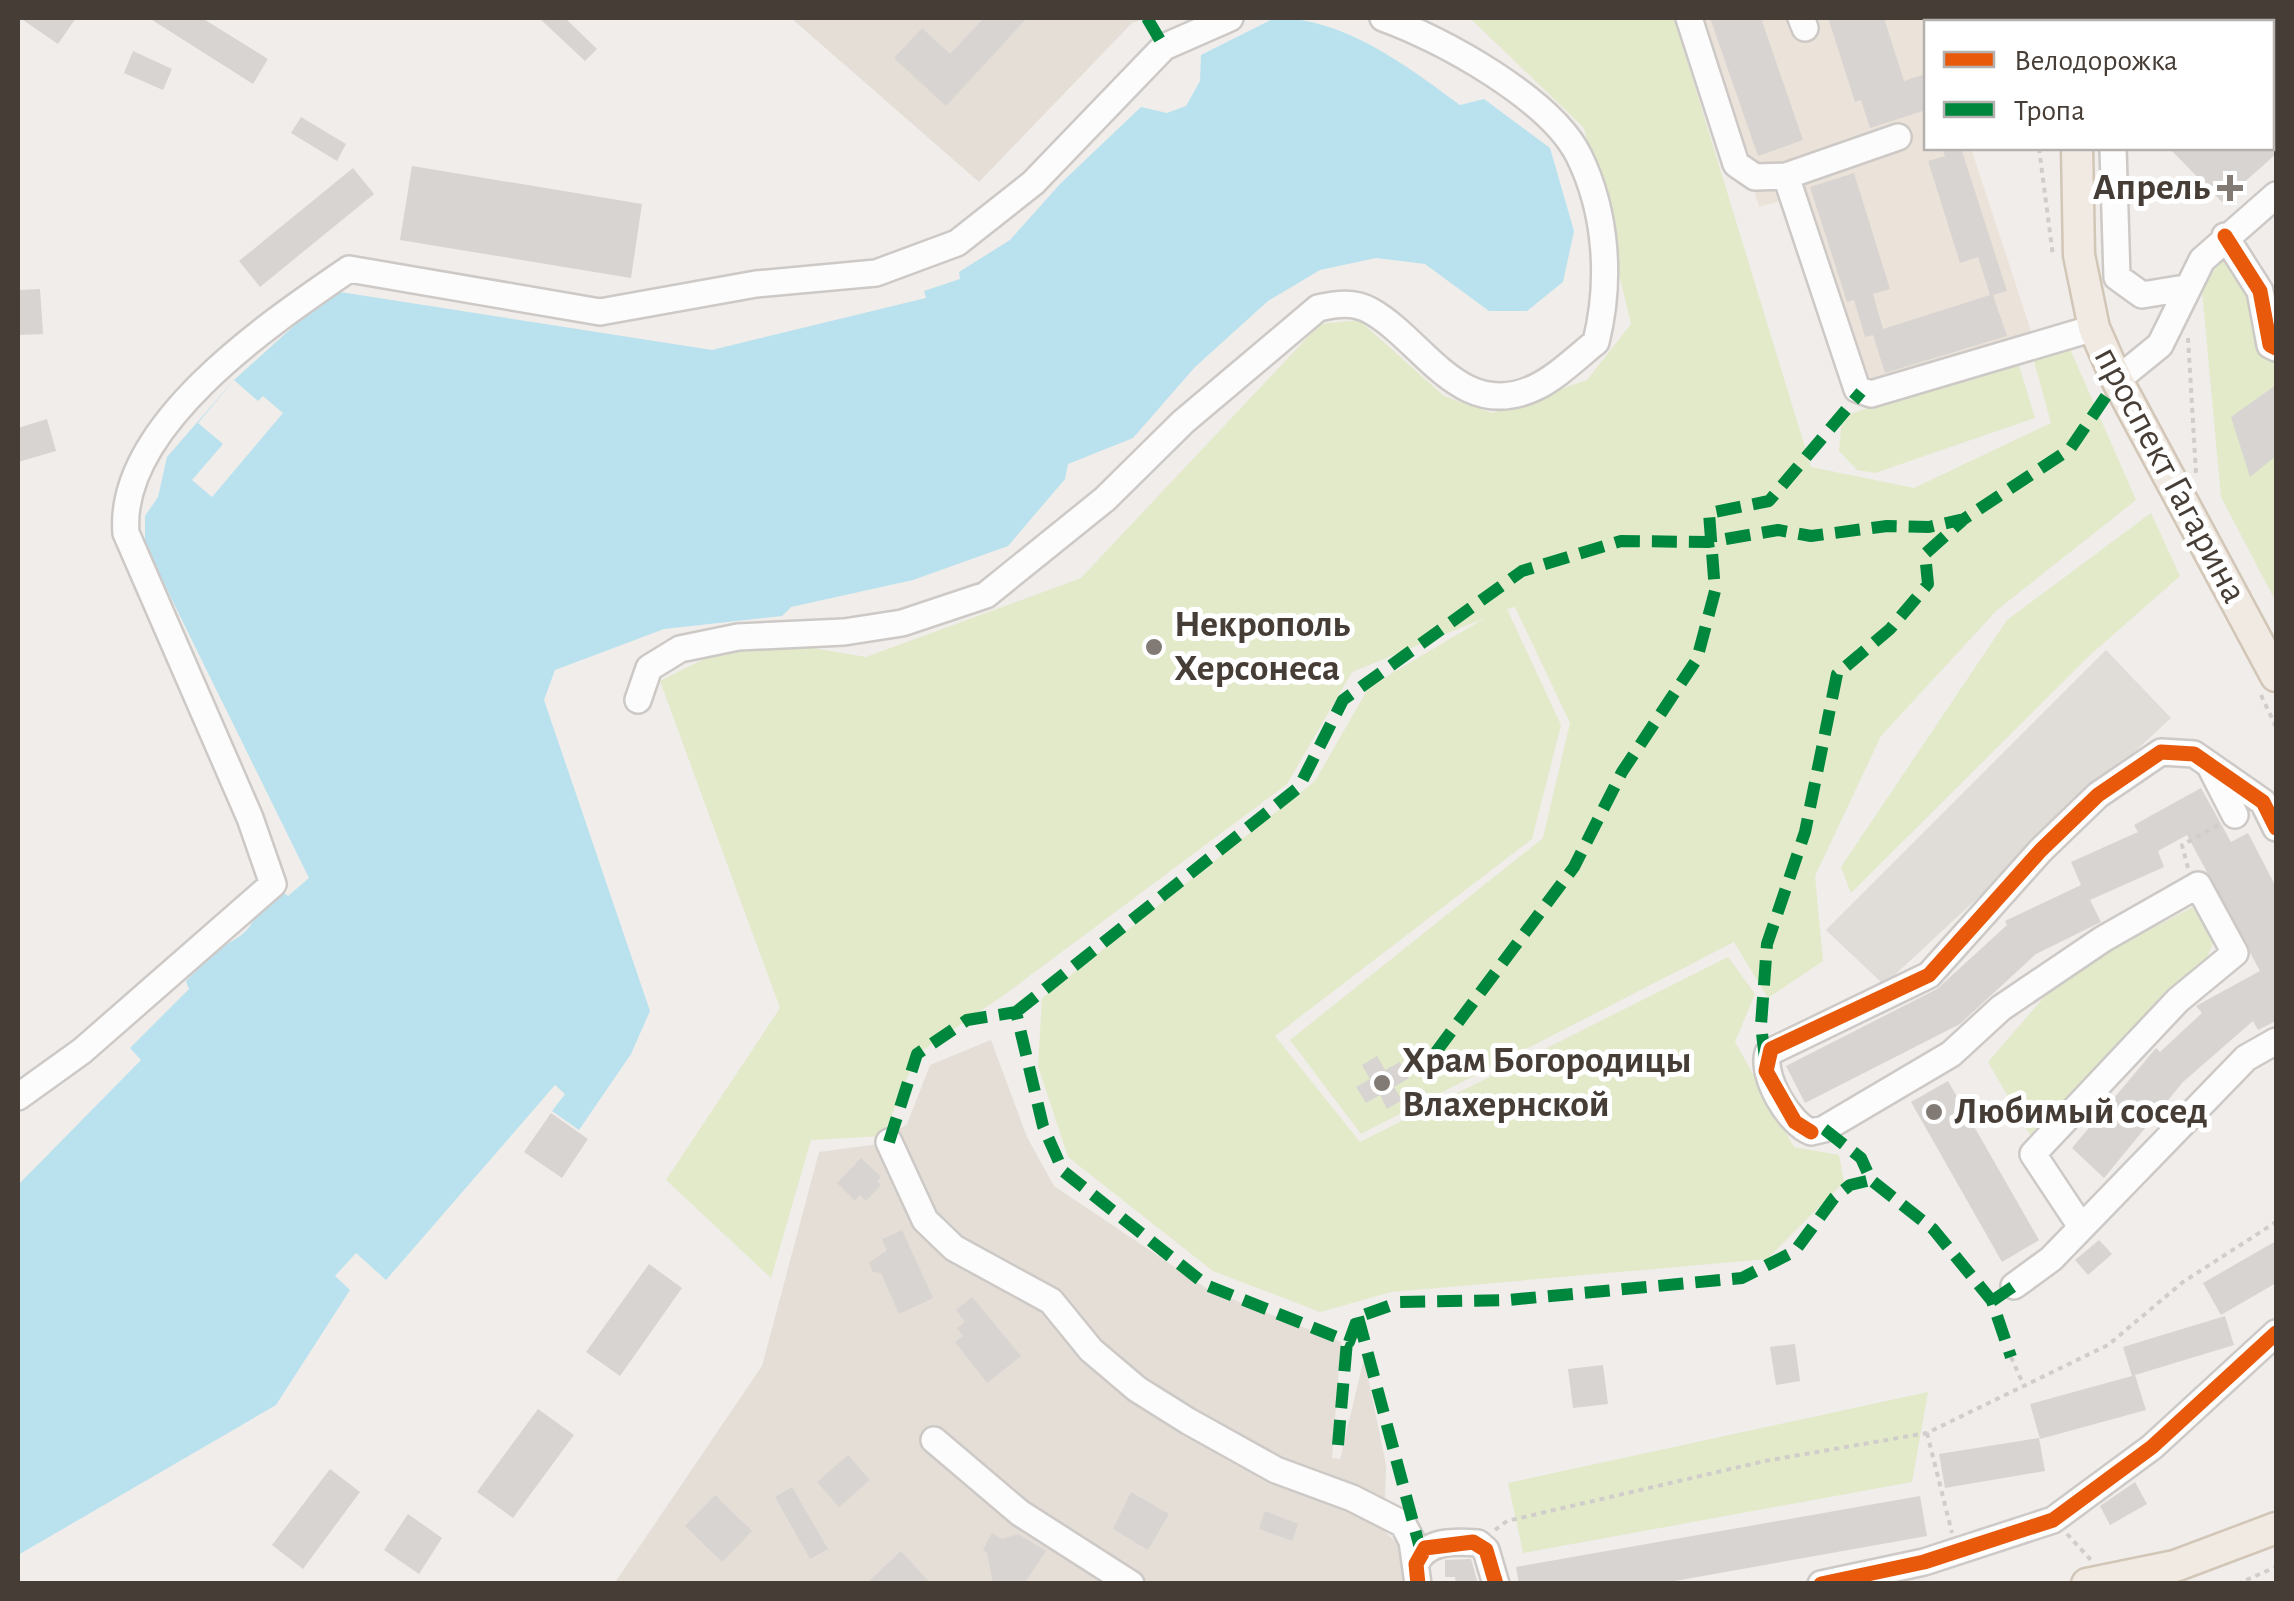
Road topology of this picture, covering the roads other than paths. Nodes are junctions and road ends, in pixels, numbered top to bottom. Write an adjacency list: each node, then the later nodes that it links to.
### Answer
1 (1230, 18): 20 (street)
2 (1383, 18): 15 (street)
3 (1689, 18): 7 (street)
4 (1898, 138): 7 (street)
5 (2077, 150): 11 (main road, проспект Гагарина)
6 (2113, 150): 10 (street)
7 (1786, 176): 11 (street)
8 (2276, 194): 9 (street)
9 (2225, 236): 10 (street); 12 (street)
10 (2185, 288): 13 (street)
11 (2094, 328): 13 (main road, проспект Гагарина)
12 (2276, 348)
13 (2117, 380): 14 (main road, проспект Гагарина)
14 (2276, 676)
15 (638, 700)
16 (2208, 764): 17 (street); 18 (street); 22 (street)
17 (2235, 815)
18 (2276, 828)
19 (2276, 1041): 22 (street)
20 (18, 1097)
21 (889, 1142): 27 (street)
22 (2080, 1225): 23 (street)
23 (2014, 1286)
24 (2276, 1333): 31 (street)
25 (934, 1440): 29 (street)
26 (2276, 1528): 28 (main road)
27 (1417, 1574): 30 (street)
28 (2096, 1582)
29 (1131, 1584)
30 (1496, 1584)
31 (1821, 1584)

